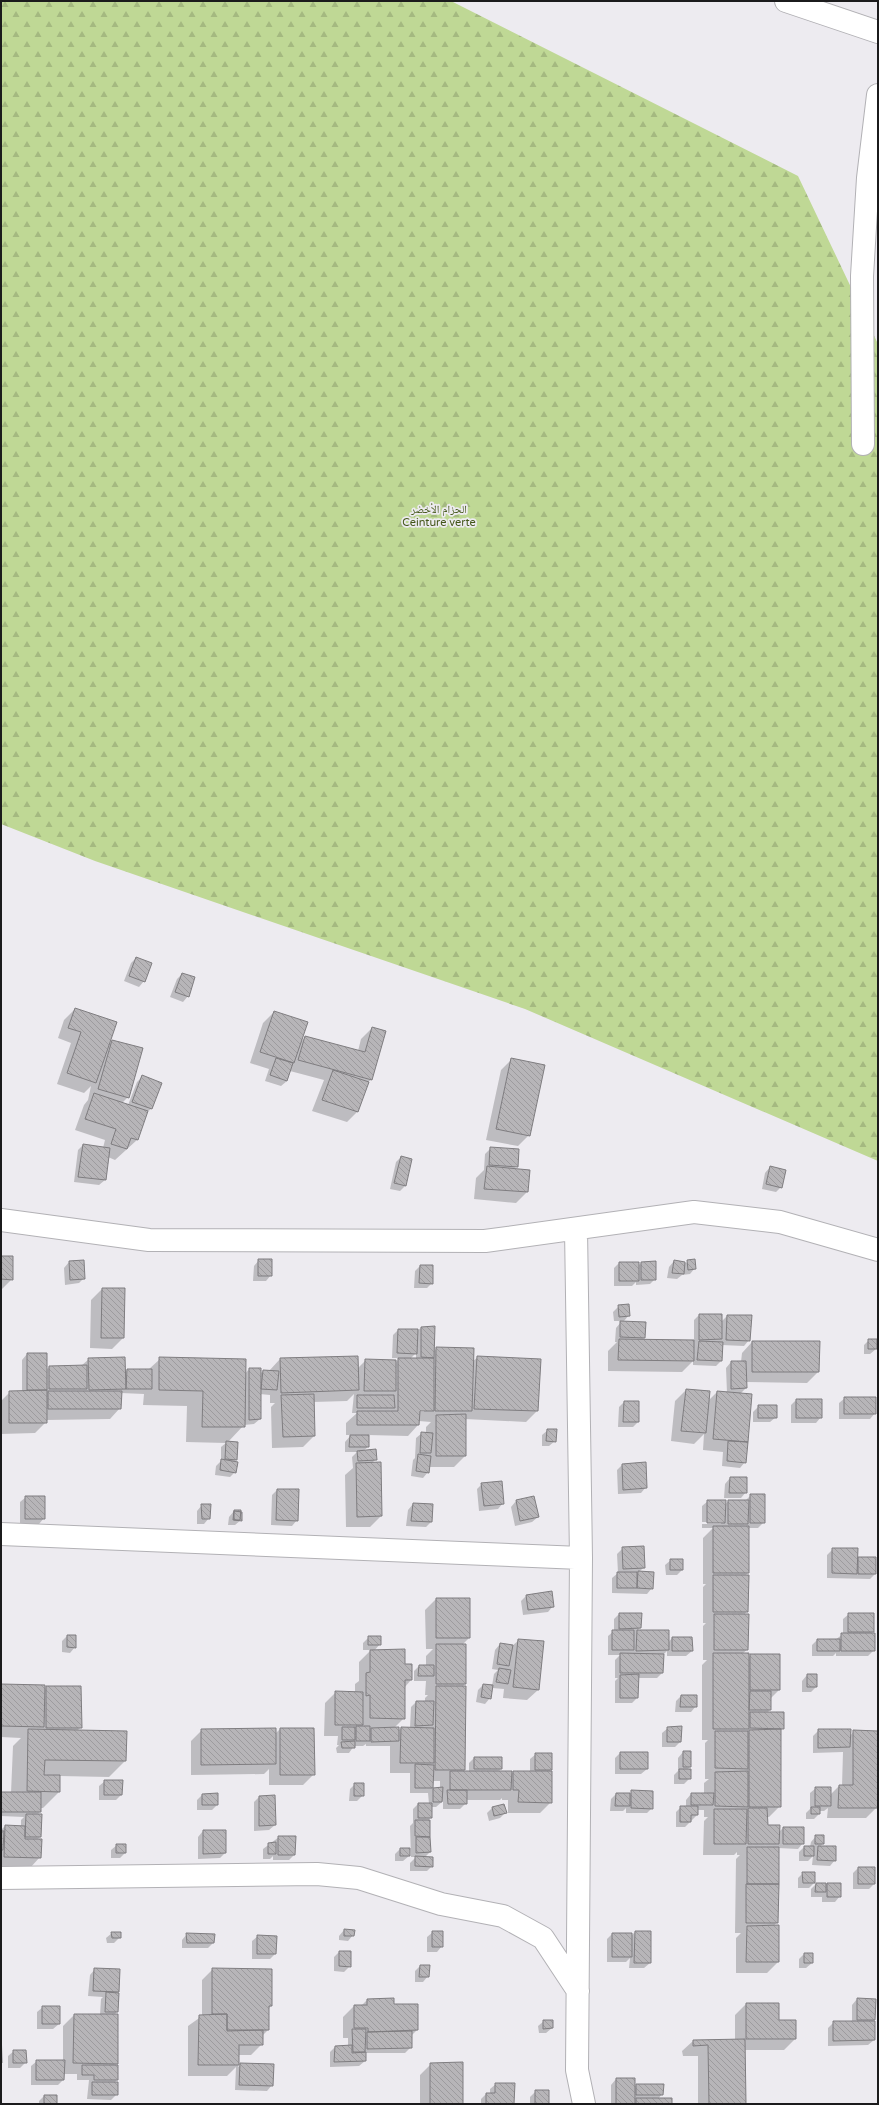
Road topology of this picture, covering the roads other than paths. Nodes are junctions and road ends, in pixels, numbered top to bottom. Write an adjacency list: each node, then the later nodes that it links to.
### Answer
1 (786, 1): 2 (street)
2 (878, 32)
3 (878, 95): 4 (street)
4 (863, 444)
5 (1, 1220): 6 (street)
6 (576, 1228): 7 (street); 9 (street)
7 (878, 1250)
8 (1, 1534): 9 (street)
9 (581, 1558): 11 (street)
10 (1, 1878): 11 (street)
11 (578, 1990): 12 (street)
12 (584, 2104)

